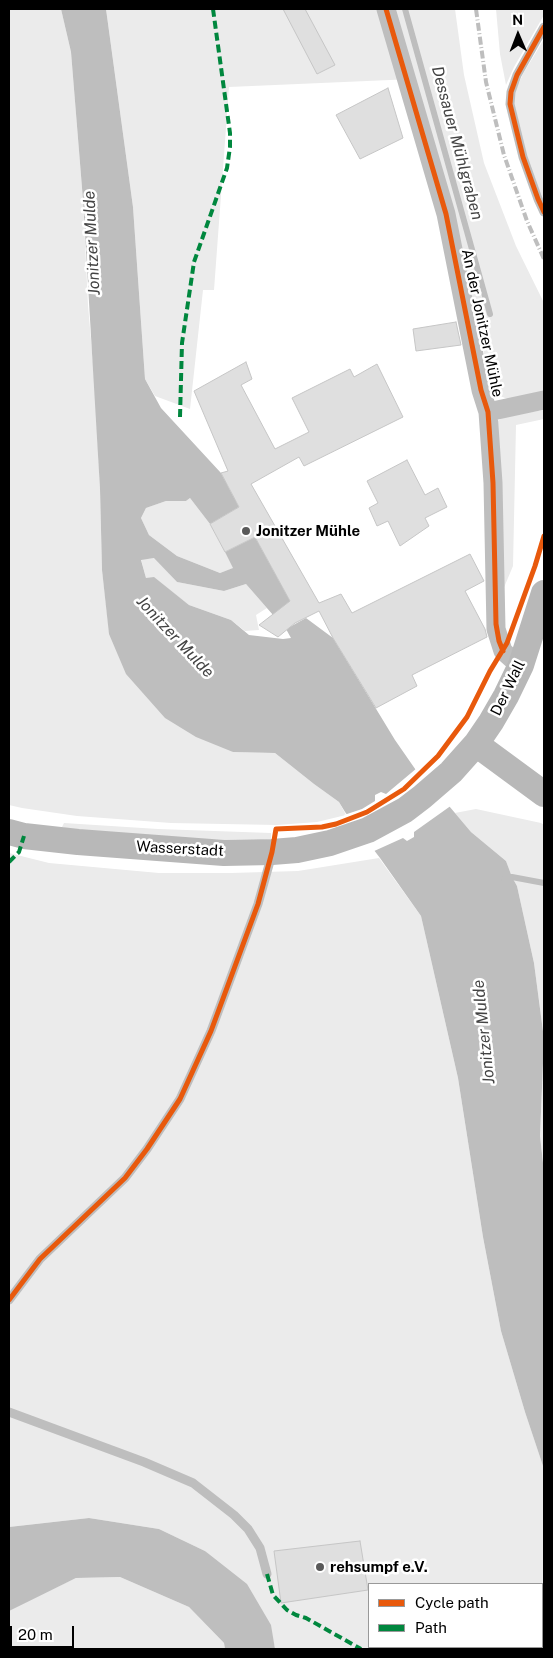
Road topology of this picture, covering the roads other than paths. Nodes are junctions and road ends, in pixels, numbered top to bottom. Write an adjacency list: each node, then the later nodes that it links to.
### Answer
1 (386, 9): 5 (street, An der Jonitzer Mühle)
2 (544, 27): 3 (lane)
3 (544, 212)
4 (544, 400): 5 (street)
5 (488, 412): 7 (street, An der Jonitzer Mühle)
6 (544, 593): 7 (main road, Der Wall)
7 (521, 664): 8 (main road, Der Wall)
8 (476, 744): 9 (main road); 11 (main road, Der Wall)
9 (544, 794)
10 (9, 832): 12 (main road, Wasserstadt)
11 (350, 837): 12 (main road, Wasserstadt)
12 (272, 852): 13 (lane)
13 (9, 1300)
14 (9, 1412): 15 (lane)
15 (268, 1574)

